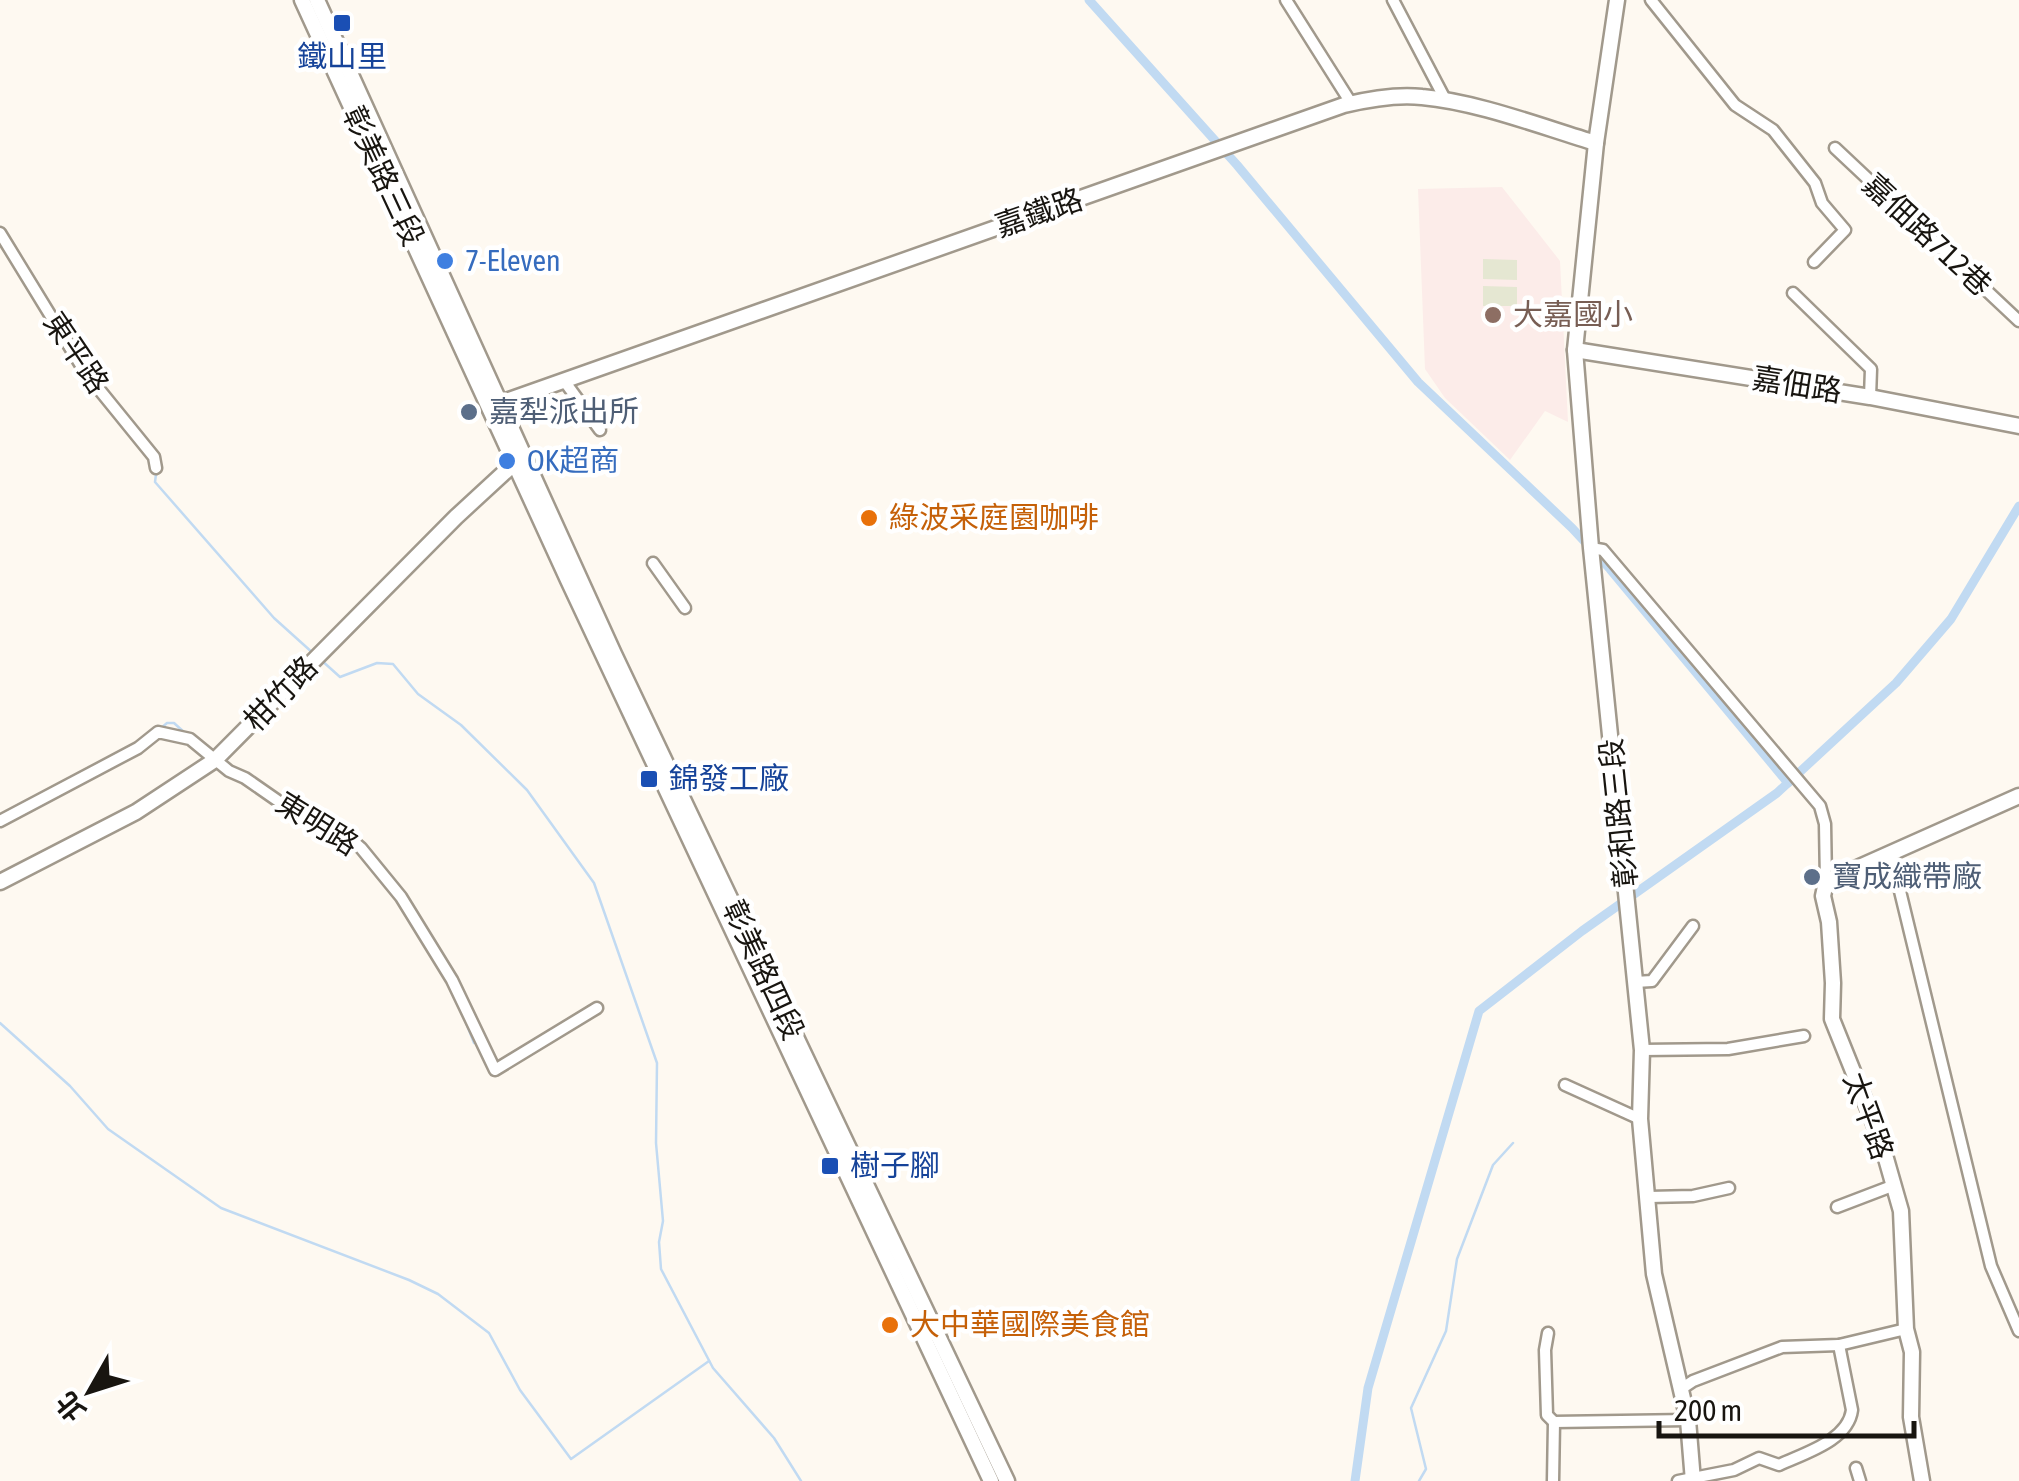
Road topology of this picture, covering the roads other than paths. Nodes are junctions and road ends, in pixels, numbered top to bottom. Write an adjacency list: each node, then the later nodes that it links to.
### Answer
1 (302, 0): 18 (main road, 彰美路三段)
2 (317, 0): 18 (main road, 彰美路三段)
3 (1286, 0): 8 (street)
4 (1393, 0): 7 (street)
5 (1617, 0): 9 (main road, 彰和路三段)
6 (1651, 0): 12 (street)
7 (1446, 101): 8 (main road, 嘉鐵路); 9 (main road, 嘉鐵路)
8 (1351, 103): 16 (main road, 嘉鐵路)
9 (1596, 143): 15 (main road, 彰和路三段)
10 (1834, 148): 14 (street, 嘉佃路712巷)
11 (0, 233): 22 (street, 東平路)
12 (1814, 262)
13 (1794, 293): 17 (street)
14 (2019, 321)
15 (1575, 350): 17 (main road, 嘉佃路); 23 (main road, 彰和路三段)
16 (565, 382): 18 (main road, 嘉鐵路); 20 (street)
17 (1870, 397): 19 (main road, 嘉佃路)
18 (495, 405): 21 (main road, 彰美路三段)
19 (2019, 426)
20 (600, 430)
21 (518, 459): 26 (main road, 柑竹路); 50 (main road, 彰美路四段)
22 (156, 468)
23 (1592, 555): 31 (street); 33 (main road, 彰和路三段)
24 (653, 563): 25 (street)
25 (685, 608)
26 (215, 760): 28 (street, 東明路); 30 (main road, 柑竹路); 34 (street, 東明路)
27 (2019, 796): 29 (main road)
28 (0, 820)
29 (1891, 854): 31 (main road); 44 (street)
30 (0, 882)
31 (1826, 882): 39 (main road, 太平路)
32 (1693, 926): 33 (street)
33 (1635, 982): 36 (main road, 彰和路三段)
34 (597, 1008)
35 (1804, 1036): 36 (street)
36 (1642, 1050): 38 (main road, 彰和路三段)
37 (1565, 1085): 38 (street)
38 (1640, 1118): 41 (main road, 彰和路三段)
39 (1892, 1186): 42 (street); 43 (main road, 太平路)
40 (1729, 1188): 41 (street)
41 (1649, 1197): 47 (main road, 彰和路三段)
42 (1837, 1207)
43 (1906, 1328): 46 (street); 57 (main road, 太平路)
44 (2019, 1331)
45 (1548, 1333): 49 (street)
46 (1839, 1344): 47 (street); 52 (street)
47 (1681, 1389): 48 (main road, 彰和路三段)
48 (1688, 1420): 49 (street); 52 (main road, 彰和路三段)
49 (1554, 1422): 55 (street)
50 (977, 1434): 53 (main road, 彰美路四段); 54 (main road, 彰美路四段)
51 (1856, 1468): 56 (street)
52 (1688, 1480)
53 (991, 1481)
54 (1007, 1481)
55 (1553, 1481)
56 (1860, 1481)
57 (1922, 1481)

